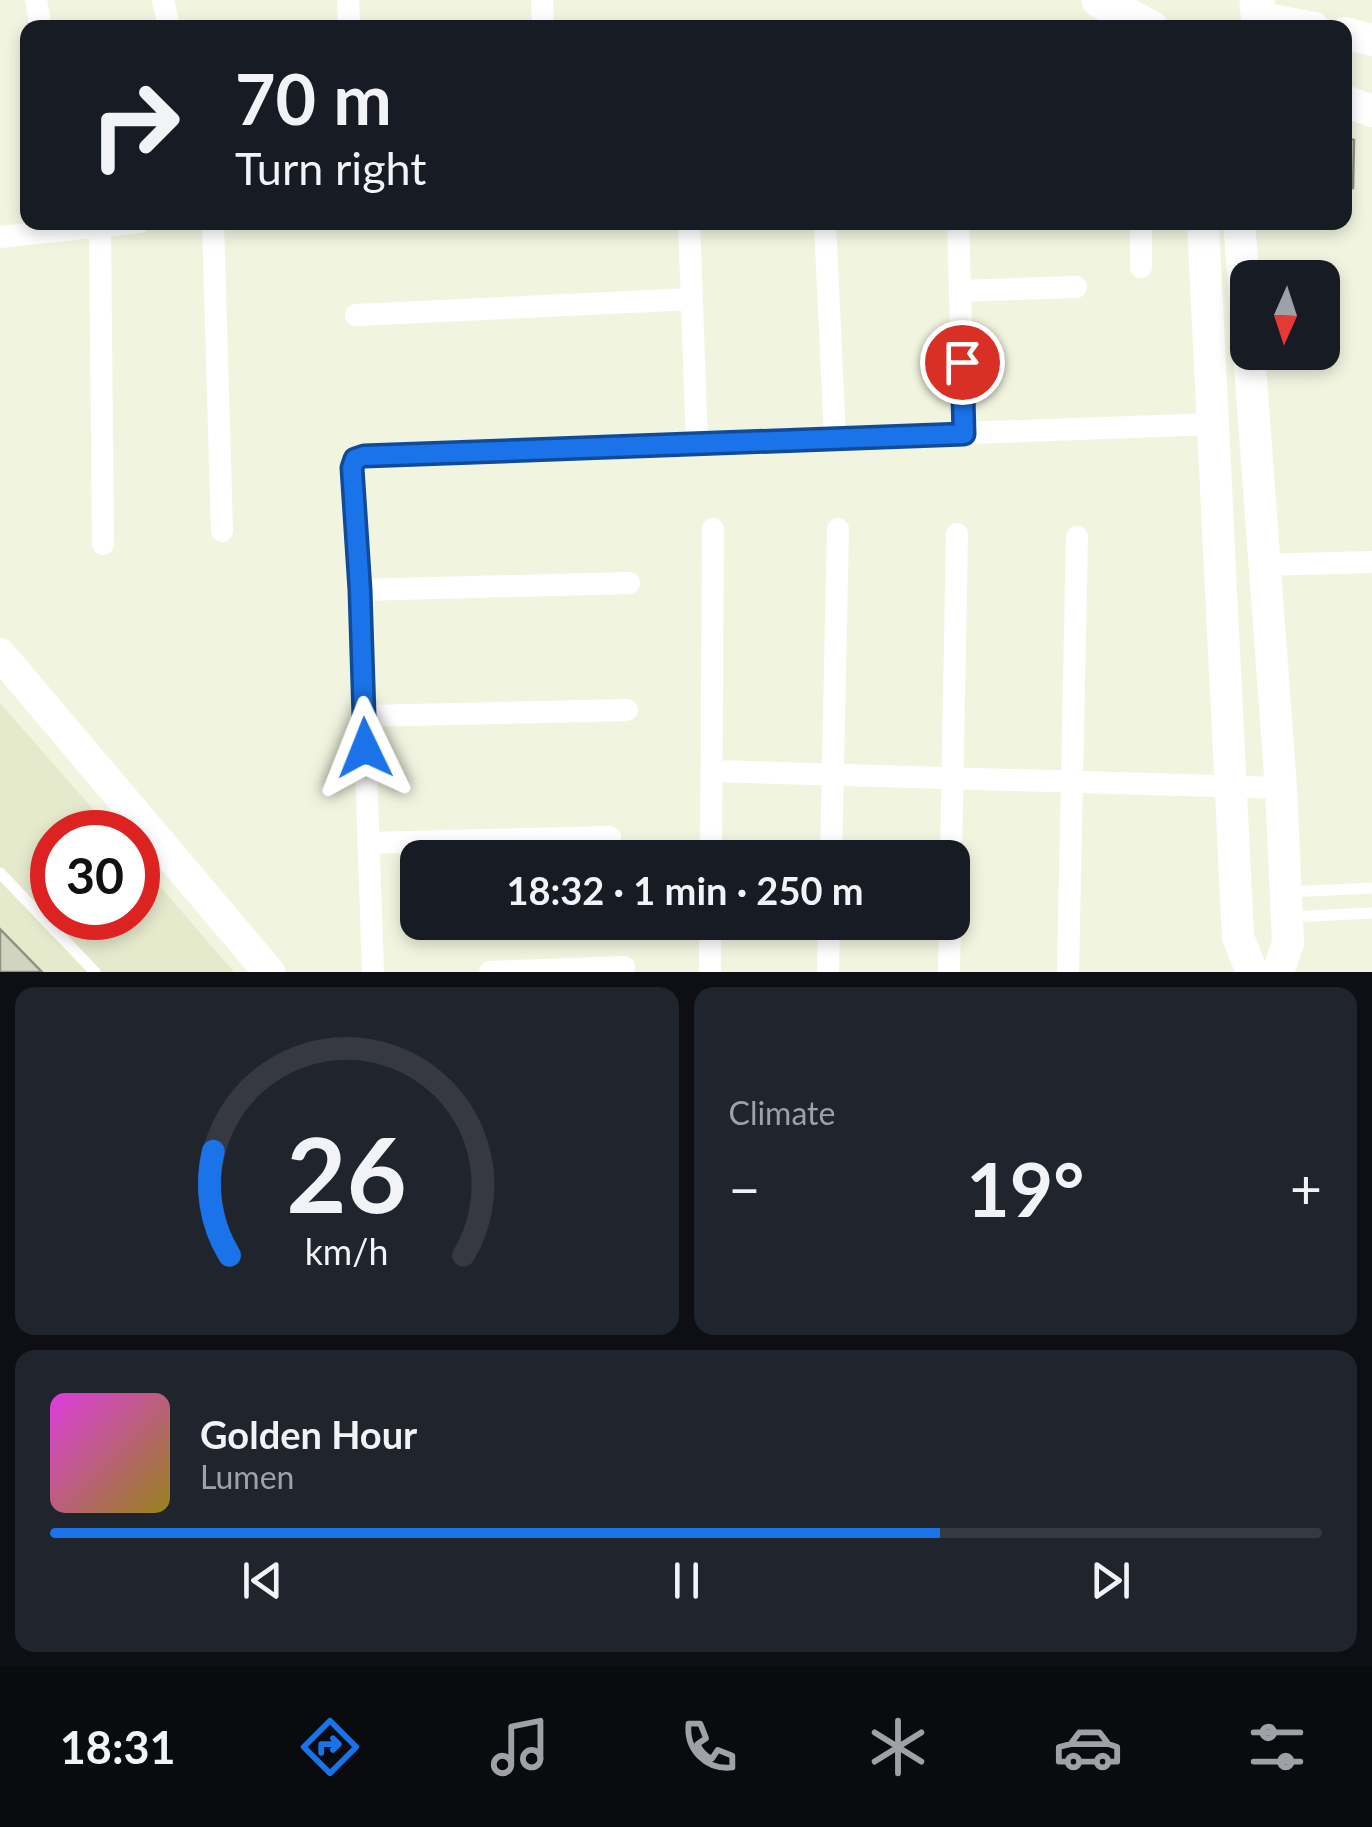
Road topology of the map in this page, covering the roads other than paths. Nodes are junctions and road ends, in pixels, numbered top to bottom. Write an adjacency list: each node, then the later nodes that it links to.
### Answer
1 (1099, 0): 3 (main road)
2 (1260, 10): 4 (street)
3 (1136, 20)
4 (1290, 20)
5 (46, 230): 14 (street)
6 (100, 230): 31 (street)
7 (213, 230): 28 (street)
8 (689, 230): 19 (street)
9 (826, 230): 24 (street)
10 (958, 230): 18 (street)
11 (1141, 230): 16 (street)
12 (1202, 230): 22 (street)
13 (1240, 230): 15 (street)
14 (0, 237)
15 (1242, 260)
16 (1141, 267)
17 (1076, 287): 18 (street)
18 (960, 291): 23 (street)
19 (692, 299): 20 (street); 25 (street)
20 (356, 315)
21 (1250, 370): 33 (street)
22 (1214, 424): 23 (street); 43 (street)
23 (964, 434): 24 (street)
24 (835, 438): 25 (street)
25 (697, 443): 35 (street)
26 (714, 529): 39 (street)
27 (838, 529): 40 (street)
28 (222, 531)
29 (957, 534): 41 (street)
30 (1077, 537): 42 (street)
31 (103, 544)
32 (1372, 562): 33 (street)
33 (1265, 565): 44 (street)
34 (629, 583): 35 (street)
35 (360, 590): 38 (street)
36 (0, 654): 59 (street)
37 (627, 710): 38 (street)
38 (364, 716): 49 (street)
39 (712, 771): 40 (street); 46 (street)
40 (832, 774): 41 (street); 47 (street)
41 (953, 778): 42 (street); 48 (street)
42 (1072, 782): 43 (street); 65 (street)
43 (1232, 786): 44 (street); 66 (street)
44 (1281, 788): 52 (street)
45 (610, 837): 49 (street)
46 (711, 840)
47 (831, 840)
48 (951, 840)
49 (368, 843): 60 (street)
50 (0, 873): 58 (lane)
51 (1372, 888): 52 (lane)
52 (1286, 905): 53 (lane); 67 (street)
53 (1372, 913)
54 (710, 940): 62 (street)
55 (829, 940): 63 (street)
56 (950, 940): 64 (street)
57 (624, 966): 61 (street)
58 (95, 972)
59 (270, 972)
60 (373, 972)
61 (490, 972)
62 (710, 972)
63 (828, 972)
64 (949, 972)
65 (1068, 972)
66 (1252, 972)
67 (1278, 972)

